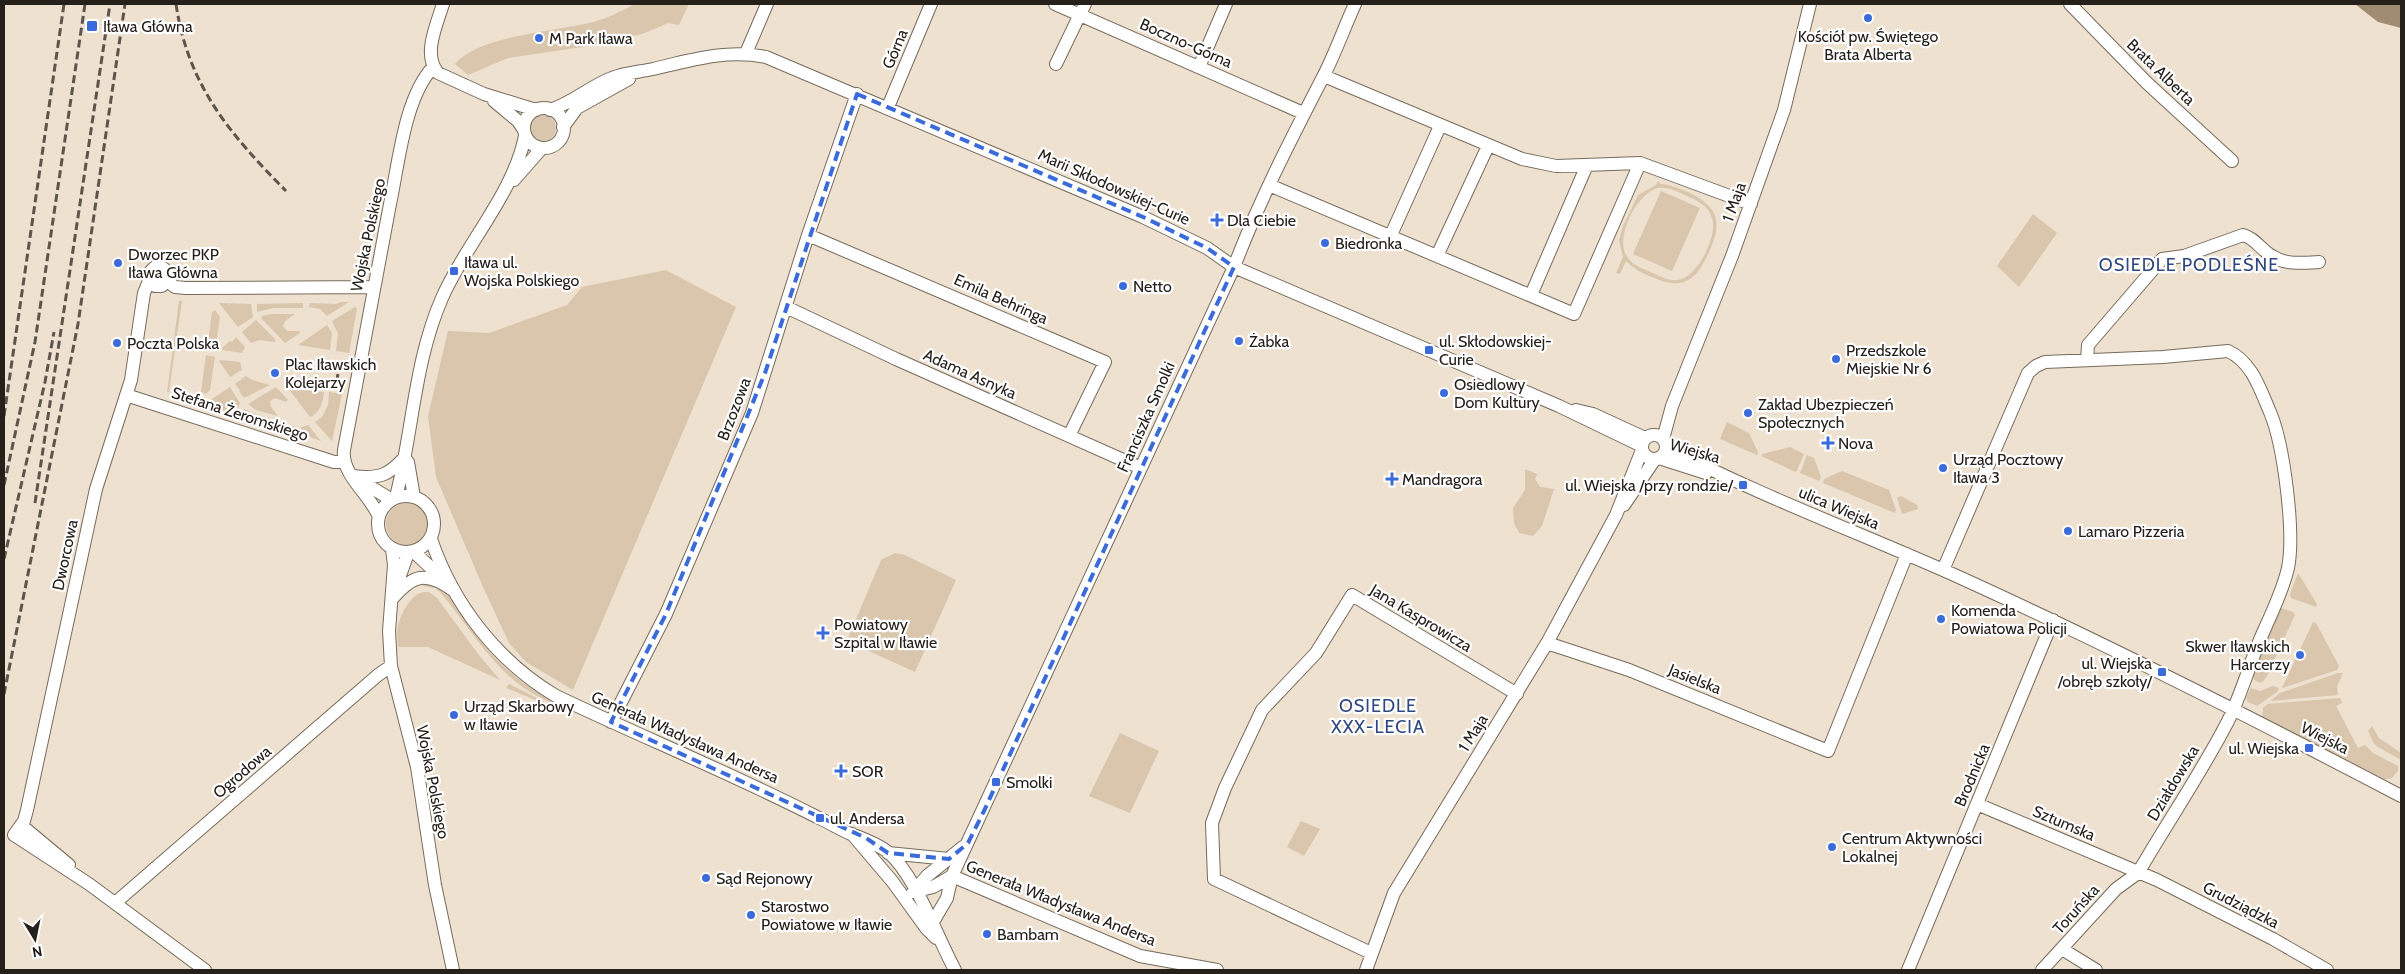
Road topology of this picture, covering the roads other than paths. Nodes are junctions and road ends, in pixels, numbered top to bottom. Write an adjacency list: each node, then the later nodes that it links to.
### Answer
1 (443, 4): 12 (street)
2 (767, 4): 10 (street)
3 (931, 4): 18 (street, Górna)
4 (1055, 4): 9 (street, Boczno-Górna)
5 (1226, 4): 13 (street)
6 (1355, 4): 15 (street, Franciszka Smolki)
7 (1810, 4): 32 (street, 1 Maja)
8 (2070, 4): 27 (street, Brata Alberta)
9 (1083, 9): 11 (street); 13 (street, Boczno-Górna)
10 (746, 53): 14 (street, Marii Skłodowskiej-Curie); 17 (street, Marii Skłodowskiej-Curie)
11 (1056, 64)
12 (433, 67): 16 (street); 38 (street, Wojska Polskiego)
13 (1199, 67): 21 (street, Boczno-Górna)
14 (643, 71): 20 (street, Marii Skłodowskiej-Curie); 22 (street, Marii Skłodowskiej-Curie)
15 (1324, 76): 21 (street, Franciszka Smolki); 23 (street)
16 (484, 94): 19 (street); 24 (street)
17 (857, 94): 18 (street, Marii Skłodowskiej-Curie); 34 (street, Brzozowa)
18 (888, 107): 37 (street, Marii Skłodowskiej-Curie)
19 (536, 110): 20 (street); 24 (street)
20 (550, 110): 22 (street)
21 (1303, 114): 30 (street, Franciszka Smolki)
22 (563, 126): 26 (street)
23 (1440, 126): 25 (street); 33 (street)
24 (525, 133): 26 (street); 31 (street)
25 (1488, 146): 29 (street); 35 (street)
26 (542, 148): 31 (street)
27 (2232, 161)
28 (1640, 163): 29 (street); 32 (street); 39 (street)
29 (1587, 165): 39 (street)
30 (1269, 186): 33 (street); 37 (street, Franciszka Smolki)
31 (497, 201): 47 (street)
32 (1751, 204): 43 (street, 1 Maja)
33 (1391, 235): 35 (street)
34 (808, 236): 40 (street, Brzozowa); 44 (street, Emila Behringa)
35 (1437, 256): 39 (street)
36 (2319, 262): 41 (street)
37 (1234, 267): 45 (street, Marii Skłodowskiej-Curie); 49 (street, Franciszka Smolki)
38 (373, 287): 42 (street, Dworcowa); 48 (street, Wojska Polskiego)
39 (1531, 295)
40 (786, 308): 44 (street, Adama Asnyka); 68 (street, Brzozowa)
41 (2080, 360): 60 (street, Działdowska); 67 (street, Działdowska)
42 (126, 395): 48 (street, Stefana Żeromskiego); 78 (street, Dworcowa)
43 (1672, 406): 45 (street, 1 Maja); 46 (street, 1 Maja)
44 (1069, 436): 49 (street, Adama Asnyka)
45 (1645, 442): 46 (street); 46 (street); 54 (street, 1 Maja)
46 (1661, 451): 51 (street, Wiejska); 54 (street, 1 Maja)
47 (407, 455): 50 (street); 52 (street); 53 (street)
48 (344, 462): 50 (street)
49 (1141, 468): 72 (street, Franciszka Smolki)
50 (353, 476): 53 (street); 55 (street)
51 (1723, 477): 59 (street, ulica Wiejska)
52 (414, 497): 53 (street); 56 (street)
53 (394, 499): 55 (street)
54 (1616, 515): 64 (street, 1 Maja)
55 (378, 517): 57 (street)
56 (431, 539): 58 (street); 61 (street, Generała Władysława Andersa)
57 (392, 549): 58 (street); 62 (street, Wojska Polskiego)
58 (411, 552): 61 (street, Generała Władysława Andersa); 62 (street, Wojska Polskiego)
59 (1907, 554): 60 (street, ulica Wiejska); 64 (street, Jasielska)
60 (1943, 570): 63 (street)
61 (455, 592): 62 (street); 68 (street, Generała Władysława Andersa)
62 (392, 599): 65 (street, Wojska Polskiego)
63 (2054, 620): 67 (street, Wiejska); 70 (street, Brodnicka)
64 (1547, 643): 66 (street, 1 Maja)
65 (392, 666): 78 (street, Ogrodowa); 85 (street, Wojska Polskiego)
66 (1517, 694): 82 (street, 1 Maja); 82 (street, Jana Kasprowicza)
67 (2234, 708): 69 (street, Wiejska); 75 (street, Działdowska)
68 (611, 722): 71 (street, Generała Władysława Andersa)
69 (2401, 796)
70 (1977, 804): 75 (street, Sztumska); 83 (street, Brodnicka)
71 (852, 834): 73 (street, Generała Władysława Andersa); 77 (street, Generała Władysława Andersa)
72 (968, 843): 74 (street, Franciszka Smolki); 76 (street, Franciszka Smolki)
73 (888, 853): 74 (street); 77 (street, Generała Władysława Andersa)
74 (949, 859): 77 (street, Franciszka Smolki)
75 (2138, 873): 81 (street, Toruńska); 91 (street, Grudziądzka)
76 (952, 876): 77 (street); 79 (street, Franciszka Smolki); 87 (street, Generała Władysława Andersa)
77 (910, 893): 79 (street); 80 (street)
78 (115, 903): 84 (street)
79 (933, 922): 80 (street)
80 (940, 942): 86 (street)
81 (2062, 949): 89 (street, Toruńska); 90 (street)
82 (1371, 953): 88 (street, 1 Maja)
83 (1912, 969)
84 (205, 970)
85 (453, 970)
86 (955, 970)
87 (1217, 970)
88 (1366, 970)
89 (2042, 970)
90 (2096, 970)
91 (2327, 970)

